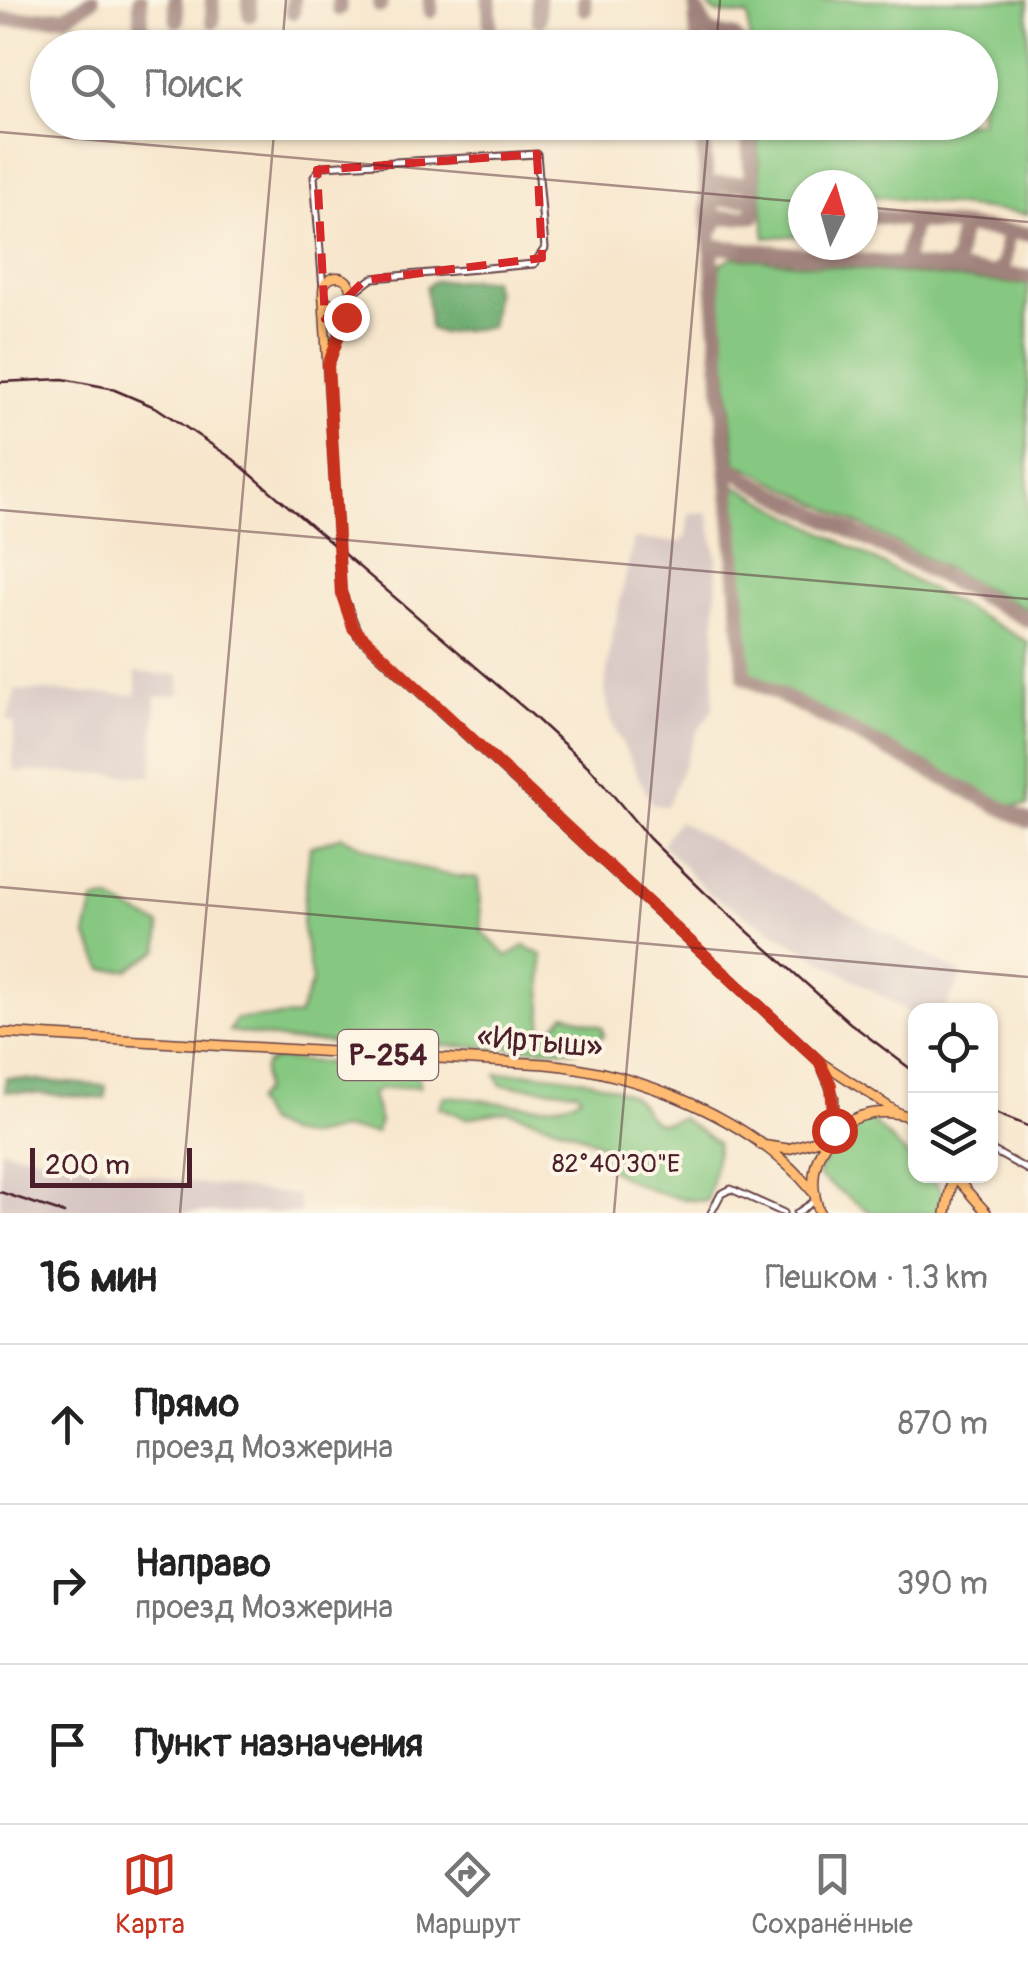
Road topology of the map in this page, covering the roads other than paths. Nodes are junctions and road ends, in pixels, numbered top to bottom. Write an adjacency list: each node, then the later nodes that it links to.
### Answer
1 (323, 291): 2 (main road); 2 (main road); 2 (street); 3 (main road)
2 (350, 294): 3 (main road)
3 (328, 365): 5 (main road)
4 (0, 1033): 9 (highway, «Иртыш» / Р-254)
5 (819, 1061): 6 (main road); 8 (main road)
6 (899, 1113): 7 (highway); 8 (highway)
7 (908, 1117)
8 (831, 1134): 9 (highway); 14 (highway)
9 (758, 1144): 14 (highway, «Иртыш»)
10 (998, 1153): 11 (street)
11 (1028, 1170)
12 (952, 1183): 19 (highway)
13 (959, 1183): 20 (main road)
14 (814, 1196): 17 (street); 18 (highway)
15 (711, 1213): 16 (street)
16 (784, 1213)
17 (797, 1213)
18 (820, 1213)
19 (946, 1213)
20 (986, 1213)

